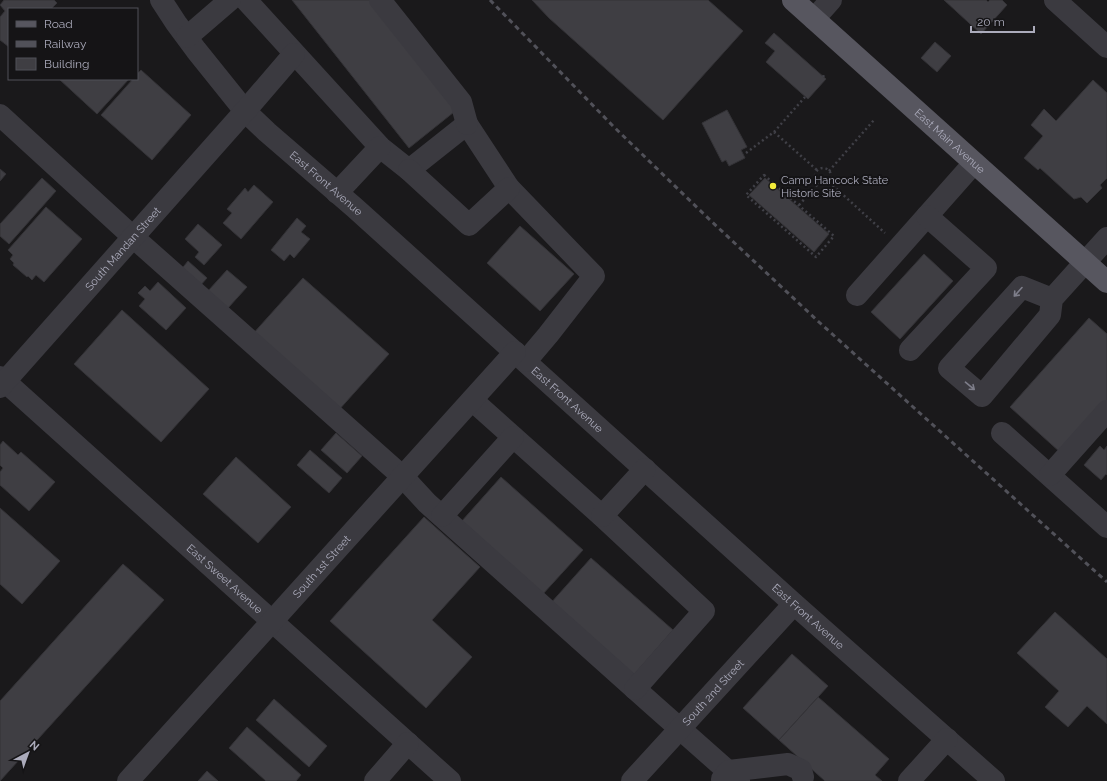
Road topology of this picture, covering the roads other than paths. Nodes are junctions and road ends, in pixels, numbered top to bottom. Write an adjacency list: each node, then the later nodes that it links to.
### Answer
1 (161, 0): 9 (street, East Front Avenue)
2 (230, 0): 9 (street)
3 (246, 0): 11 (street)
4 (380, 0): 14 (street)
5 (793, 0): 8 (main road, East Main Avenue)
6 (830, 0): 8 (street)
7 (1065, 3): 10 (street)
8 (814, 19): 16 (main road, East Main Avenue)
9 (187, 37): 12 (street, East Front Avenue)
10 (1107, 47)
11 (294, 54): 12 (street, South Mandan Street); 15 (street)
12 (245, 111): 19 (street, East Front Avenue); 21 (street, South Mandan Street)
13 (0, 115): 21 (street)
14 (467, 124): 17 (street); 18 (street)
15 (380, 147): 17 (street); 19 (street)
16 (974, 163): 20 (street); 23 (main road, East Main Avenue)
17 (409, 170): 18 (street)
18 (509, 188): 28 (street, South 1st Street)
19 (337, 193): 28 (street, East Front Avenue)
20 (927, 216): 25 (street); 27 (street)
21 (133, 237): 29 (street, South Mandan Street); 36 (street)
22 (1107, 238): 23 (street)
23 (1085, 262): 24 (main road, East Main Avenue); 26 (street)
24 (1107, 282)
25 (857, 295)
26 (1052, 298): 26 (street, one-way to 26)
27 (910, 350)
28 (521, 357): 30 (street, South 1st Street); 34 (street, East Front Avenue)
29 (2, 382): 41 (street, East Sweet Avenue)
30 (472, 400): 33 (street); 36 (street, South 1st Street)
31 (1107, 411): 35 (street)
32 (1002, 433): 35 (street)
33 (513, 437): 37 (street); 38 (street)
34 (645, 469): 38 (street); 40 (street, East Front Avenue)
35 (1050, 476): 39 (street)
36 (403, 477): 37 (street); 41 (street, South 1st Street)
37 (442, 516): 42 (street)
38 (602, 516): 42 (street)
39 (1107, 526)
40 (794, 604): 43 (street, South 2nd Street); 44 (street, East Front Avenue)
41 (273, 622): 45 (street, East Sweet Avenue); 48 (street, South 1st Street)
42 (635, 689): 43 (street)
43 (680, 728): 47 (street); 51 (street, South 2nd Street)
44 (947, 739): 52 (street); 53 (street, East Front Avenue)
45 (408, 743): 49 (street); 50 (street, East Sweet Avenue)
46 (791, 775): 47 (street)
47 (729, 778)
48 (128, 781)
49 (375, 781)
50 (450, 781)
51 (632, 781)
52 (909, 781)
53 (994, 781)

